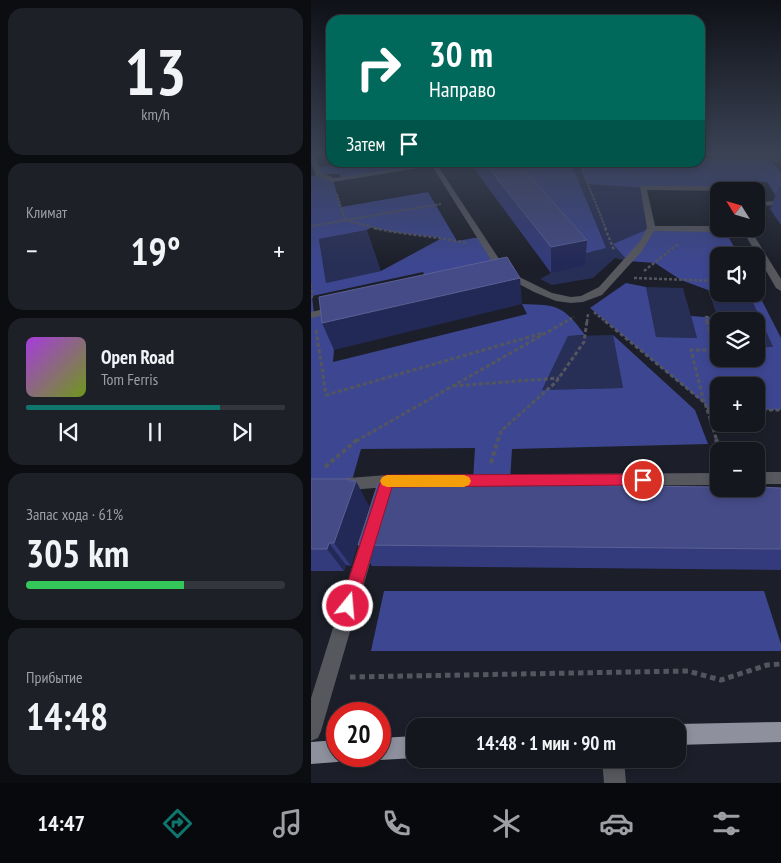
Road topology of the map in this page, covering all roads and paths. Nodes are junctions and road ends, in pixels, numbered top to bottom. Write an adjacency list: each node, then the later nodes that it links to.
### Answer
1 (336, 192): 8 (path)
2 (451, 192): 5 (lane)
3 (591, 192): 14 (path)
4 (644, 192): 10 (lane)
5 (457, 201): 8 (path); 14 (lane)
6 (765, 204): 7 (lane)
7 (781, 204)
8 (345, 220): 9 (path); 13 (path)
9 (311, 226)
10 (651, 228): 11 (lane); 14 (lane)
11 (710, 229)
12 (751, 238): 18 (lane)
13 (466, 244)
14 (617, 273)
15 (633, 278): 16 (path)
16 (710, 281)
17 (311, 285): 21 (path)
18 (781, 288)
19 (350, 306): 21 (lane)
20 (589, 308): 23 (path); 26 (path); 28 (path)
21 (312, 314): 23 (path)
22 (710, 318): 24 (path)
23 (548, 332): 27 (path)
24 (710, 332)
25 (710, 350): 28 (path)
26 (559, 378): 27 (path); 39 (path)
27 (452, 386): 34 (path)
28 (705, 403): 29 (path)
29 (707, 409): 30 (path); 33 (path)
30 (710, 409)
31 (765, 410): 32 (path)
32 (781, 410)
33 (717, 442)
34 (322, 470)
35 (765, 478): 36 (lane)
36 (781, 478)
37 (710, 479): 39 (lane)
38 (387, 481): 39 (lane); 40 (lane); 41 (lane)
39 (485, 481)
40 (311, 487)
41 (381, 500)
42 (375, 519): 44 (lane)
43 (781, 664): 44 (path)
44 (327, 678): 45 (lane)
45 (311, 731)
46 (781, 732): 47 (main road)
47 (686, 735)
48 (391, 748): 49 (main road)
49 (406, 748)
50 (326, 752): 51 (main road)
51 (311, 753)
52 (614, 768): 53 (lane)
53 (615, 783)

